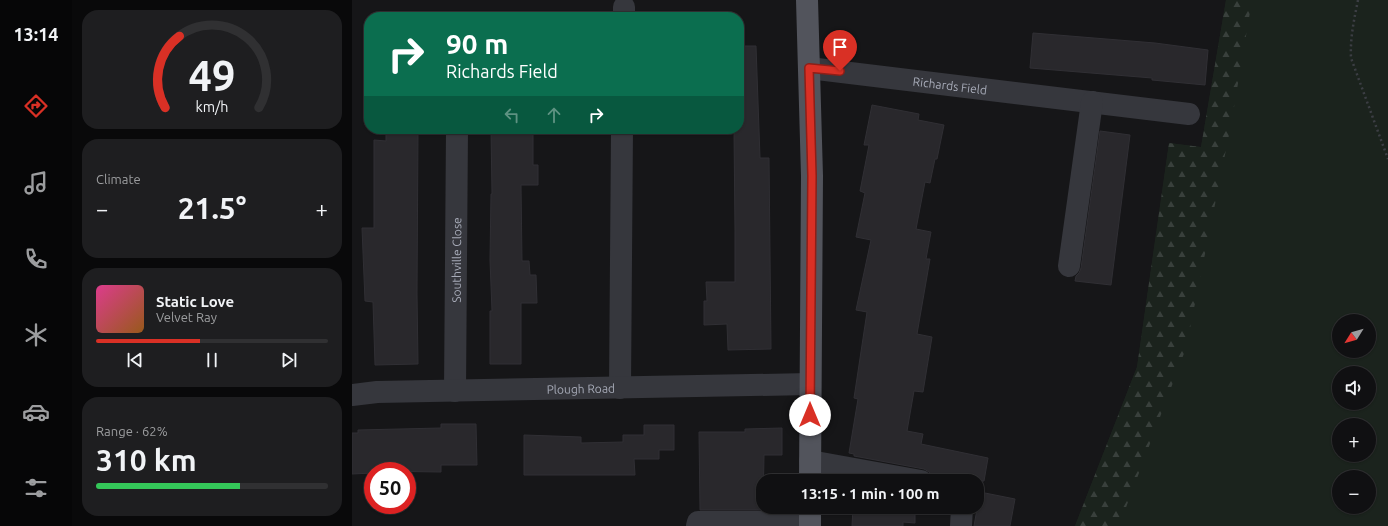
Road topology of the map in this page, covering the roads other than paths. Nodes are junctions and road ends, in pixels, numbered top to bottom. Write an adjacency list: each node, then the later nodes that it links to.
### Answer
1 (807, 0): 2 (main road)
2 (809, 68): 3 (street, Richards Field); 8 (main road)
3 (1092, 102): 4 (street, Richards Field); 7 (street)
4 (1189, 114)
5 (457, 134): 10 (street, Southville Close)
6 (622, 134): 9 (street)
7 (1069, 266)
8 (810, 384): 9 (street, Plough Road); 12 (main road)
9 (620, 388): 10 (street, Plough Road)
10 (455, 391): 11 (street, Plough Road)
11 (352, 395)
12 (810, 471): 13 (street)
13 (843, 474)
14 (962, 514): 17 (street)
15 (810, 518): 16 (street)
16 (698, 526)
17 (961, 526)

